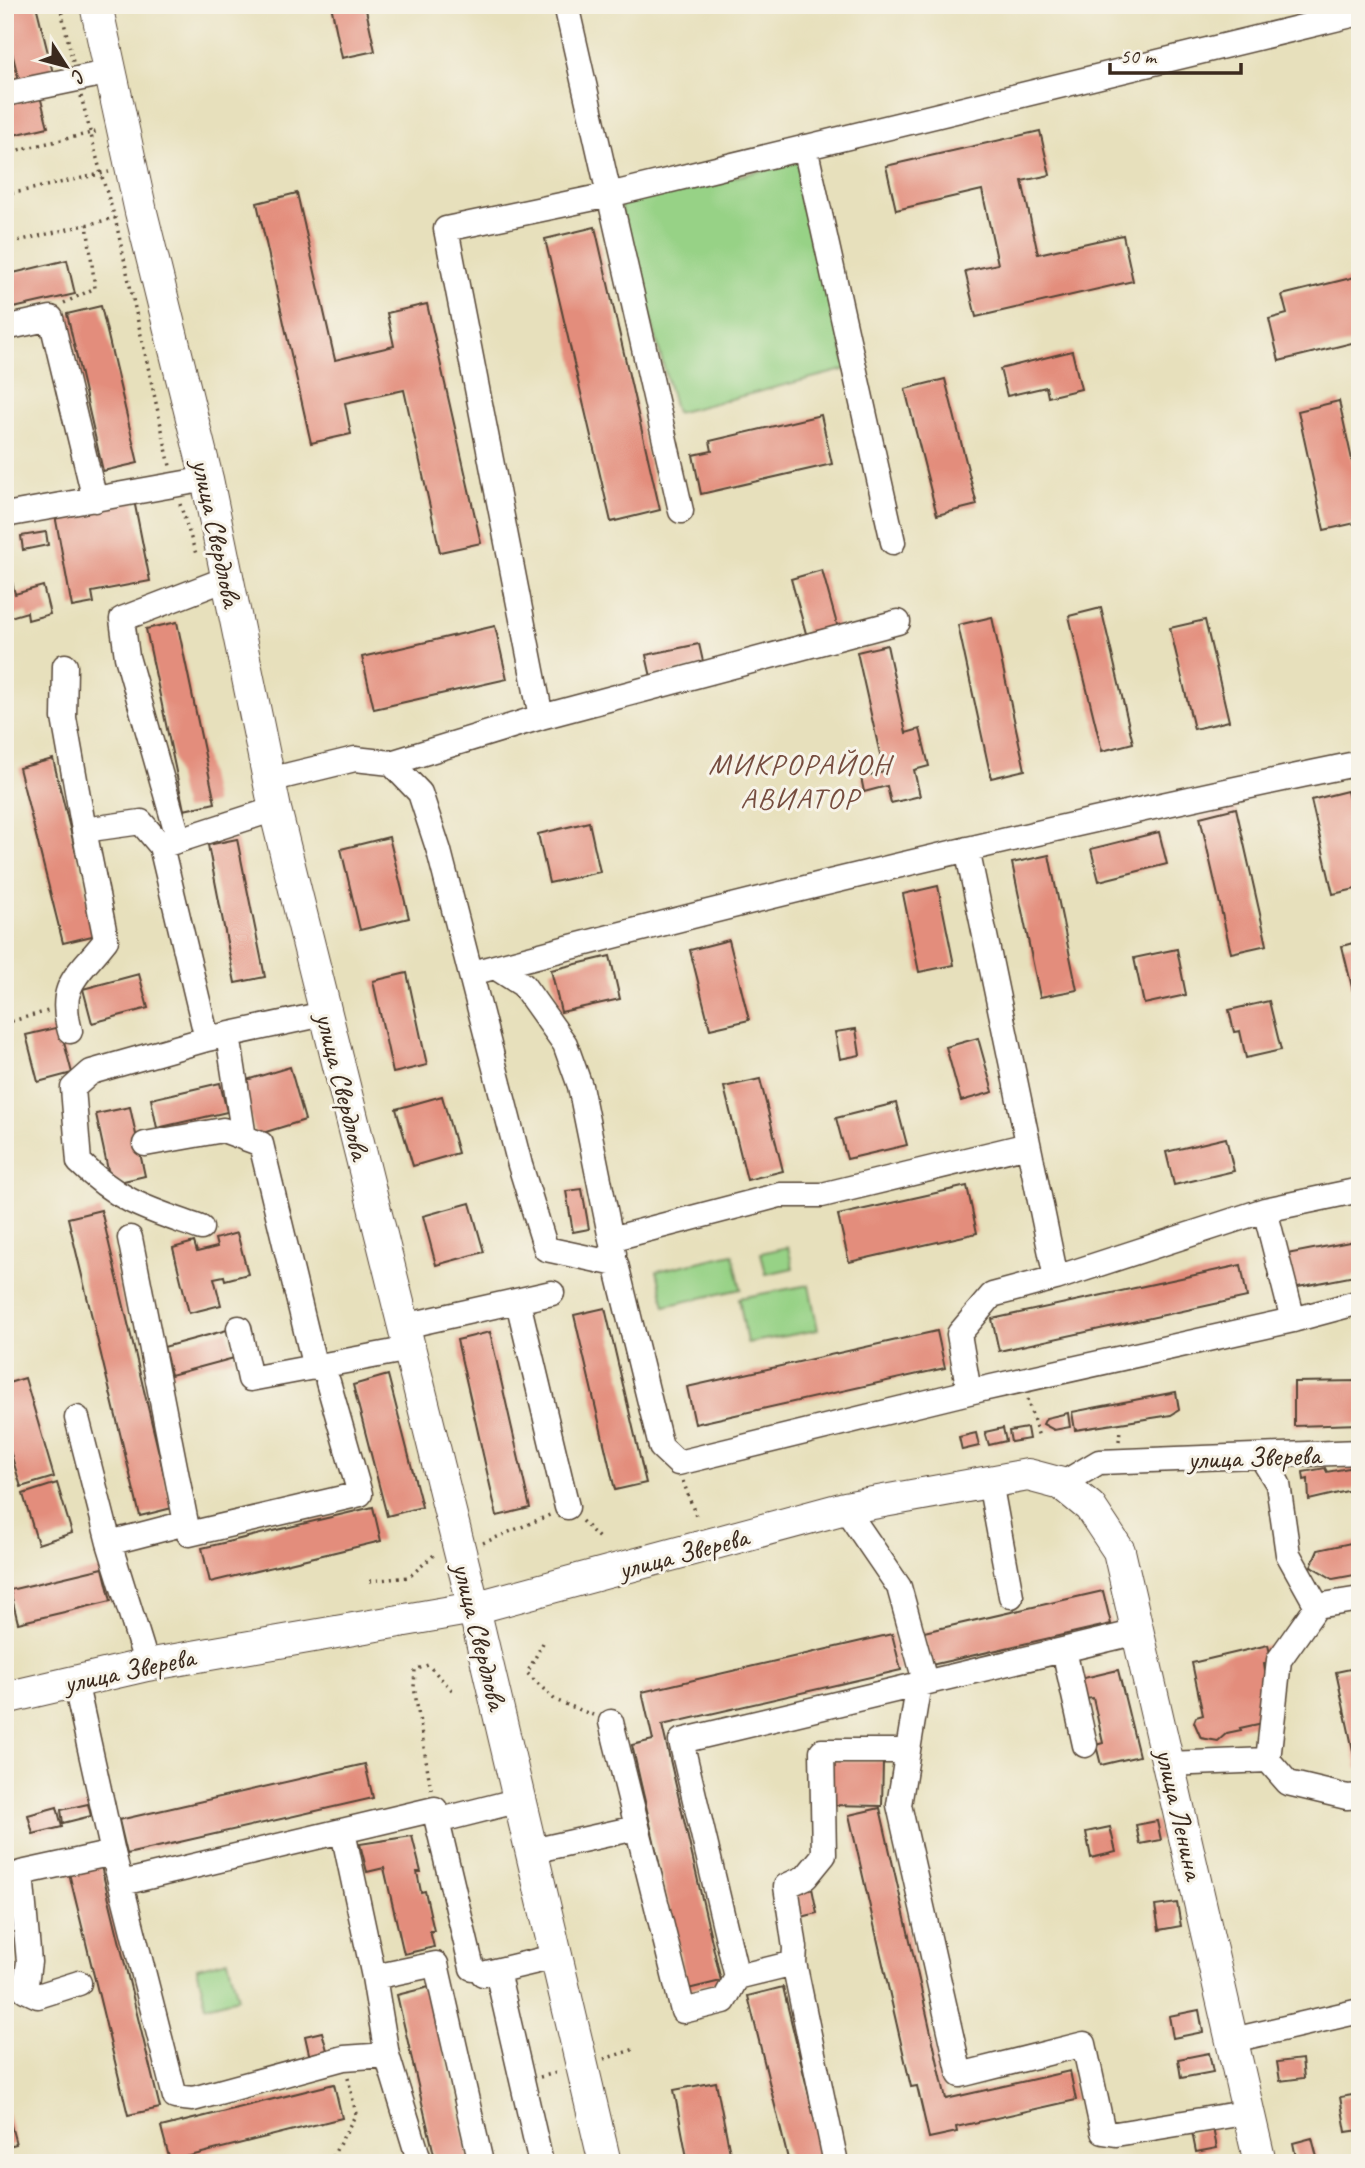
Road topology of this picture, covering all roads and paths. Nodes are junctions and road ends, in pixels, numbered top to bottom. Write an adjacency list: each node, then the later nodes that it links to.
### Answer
1 (96, 5): 4 (main road, улица Свердлова)
2 (566, 5): 11 (street)
3 (1360, 13): 7 (street)
4 (111, 72): 5 (street); 6 (main road, улица Свердлова)
5 (5, 94)
6 (122, 126): 8 (path); 9 (main road, улица Свердлова)
7 (805, 147): 11 (street); 21 (street)
8 (5, 153)
9 (131, 167): 10 (path); 12 (main road, улица Свердлова)
10 (5, 195)
11 (609, 195): 19 (street); 25 (street)
12 (141, 212): 13 (path); 17 (main road, улица Свердлова)
13 (87, 224): 14 (path); 15 (path)
14 (5, 244)
15 (51, 318): 16 (street); 18 (street)
16 (5, 328)
17 (207, 479): 18 (street); 22 (main road, улица Свердлова)
18 (94, 500): 20 (street)
19 (681, 510)
20 (5, 514)
21 (893, 542)
22 (226, 579): 28 (main road, улица Свердлова); 30 (street)
23 (898, 622): 25 (street)
24 (65, 666): 29 (street)
25 (541, 717): 26 (street)
26 (391, 763): 28 (street); 32 (street)
27 (1360, 763): 31 (street)
28 (272, 794): 30 (street); 34 (main road, улица Свердлова)
29 (84, 830): 30 (street); 33 (street)
30 (170, 843): 37 (street)
31 (967, 849): 32 (street); 40 (street)
32 (483, 970): 45 (street); 46 (street)
33 (63, 1007): 35 (path); 36 (street)
34 (324, 1014): 37 (street); 53 (main road, улица Свердлова)
35 (5, 1023)
36 (70, 1031)
37 (218, 1037): 38 (street); 43 (street)
38 (244, 1138): 39 (street); 54 (street)
39 (145, 1144)
40 (1028, 1145): 45 (street); 47 (street)
41 (1360, 1190): 42 (street)
42 (1265, 1210): 47 (street); 51 (street)
43 (201, 1228)
44 (130, 1238): 69 (street)
45 (611, 1239): 46 (street)
46 (616, 1264): 63 (street)
47 (1056, 1278): 56 (street)
48 (552, 1293): 50 (street)
49 (1360, 1302): 51 (street)
50 (518, 1303): 53 (street); 66 (street)
51 (1293, 1320): 55 (street)
52 (239, 1328): 54 (street)
53 (407, 1338): 54 (street); 78 (main road, улица Свердлова)
54 (321, 1375): 69 (street)
55 (1020, 1380): 56 (street); 59 (path)
56 (969, 1392): 63 (street)
57 (77, 1418): 71 (street)
58 (1120, 1429): 60 (path)
59 (1039, 1437)
60 (1118, 1444)
61 (1360, 1452): 62 (street, улица Зверева)
62 (1262, 1458): 65 (street, улица Зверева); 77 (street)
63 (678, 1463): 68 (path)
64 (990, 1482): 65 (main road, улица Зверева); 67 (main road, улица Зверева); 75 (street)
65 (1062, 1485): 79 (main road, улица Ленина)
66 (568, 1507): 70 (path); 72 (path)
67 (845, 1508): 78 (main road, улица Зверева); 84 (street)
68 (697, 1519)
69 (186, 1523): 71 (street)
70 (601, 1540)
71 (109, 1544): 82 (street)
72 (481, 1544)
73 (438, 1552): 74 (path)
74 (370, 1581)
75 (1011, 1596)
76 (1360, 1599): 77 (street)
77 (1317, 1606): 90 (street)
78 (474, 1608): 82 (main road, улица Зверева); 93 (main road, улица Свердлова)
79 (1138, 1632): 81 (street); 91 (main road, улица Ленина)
80 (543, 1643): 87 (path)
81 (1064, 1650): 84 (street); 88 (street)
82 (147, 1665): 83 (main road, улица Зверева)
83 (75, 1681): 86 (main road, улица Зверева); 98 (street)
84 (922, 1682): 89 (street); 106 (street)
85 (452, 1690): 94 (path)
86 (5, 1698)
87 (611, 1722): 95 (street)
88 (1085, 1745)
89 (908, 1751): 101 (street); 112 (street)
90 (1268, 1760): 91 (street); 92 (street)
91 (1168, 1763): 109 (main road, улица Ленина)
92 (1360, 1796)
93 (520, 1800): 94 (street); 97 (main road, улица Свердлова)
94 (436, 1815): 96 (street); 103 (street)
95 (636, 1828): 97 (street); 106 (street)
96 (343, 1832): 99 (street); 105 (street)
97 (532, 1852): 100 (main road, улица Свердлова)
98 (113, 1853): 99 (street); 107 (street)
99 (122, 1883): 111 (street)
100 (555, 1957): 104 (street); 117 (main road, улица Свердлова)
101 (794, 1963): 106 (street); 118 (street)
102 (436, 1964): 103 (street); 105 (street); 115 (street)
103 (472, 1968): 104 (street)
104 (497, 1970): 116 (street)
105 (374, 1977): 110 (street)
106 (737, 1977)
107 (79, 1983)
108 (1360, 2011): 109 (street)
109 (1233, 2040): 112 (main road, улица Ленина)
110 (387, 2055): 111 (street); 114 (street)
111 (344, 2058): 113 (path)
112 (1250, 2112): 119 (main road, улица Ленина)
113 (329, 2163)
114 (420, 2163)
115 (481, 2163)
116 (541, 2163)
117 (605, 2163)
118 (836, 2163)
119 (1260, 2163)

